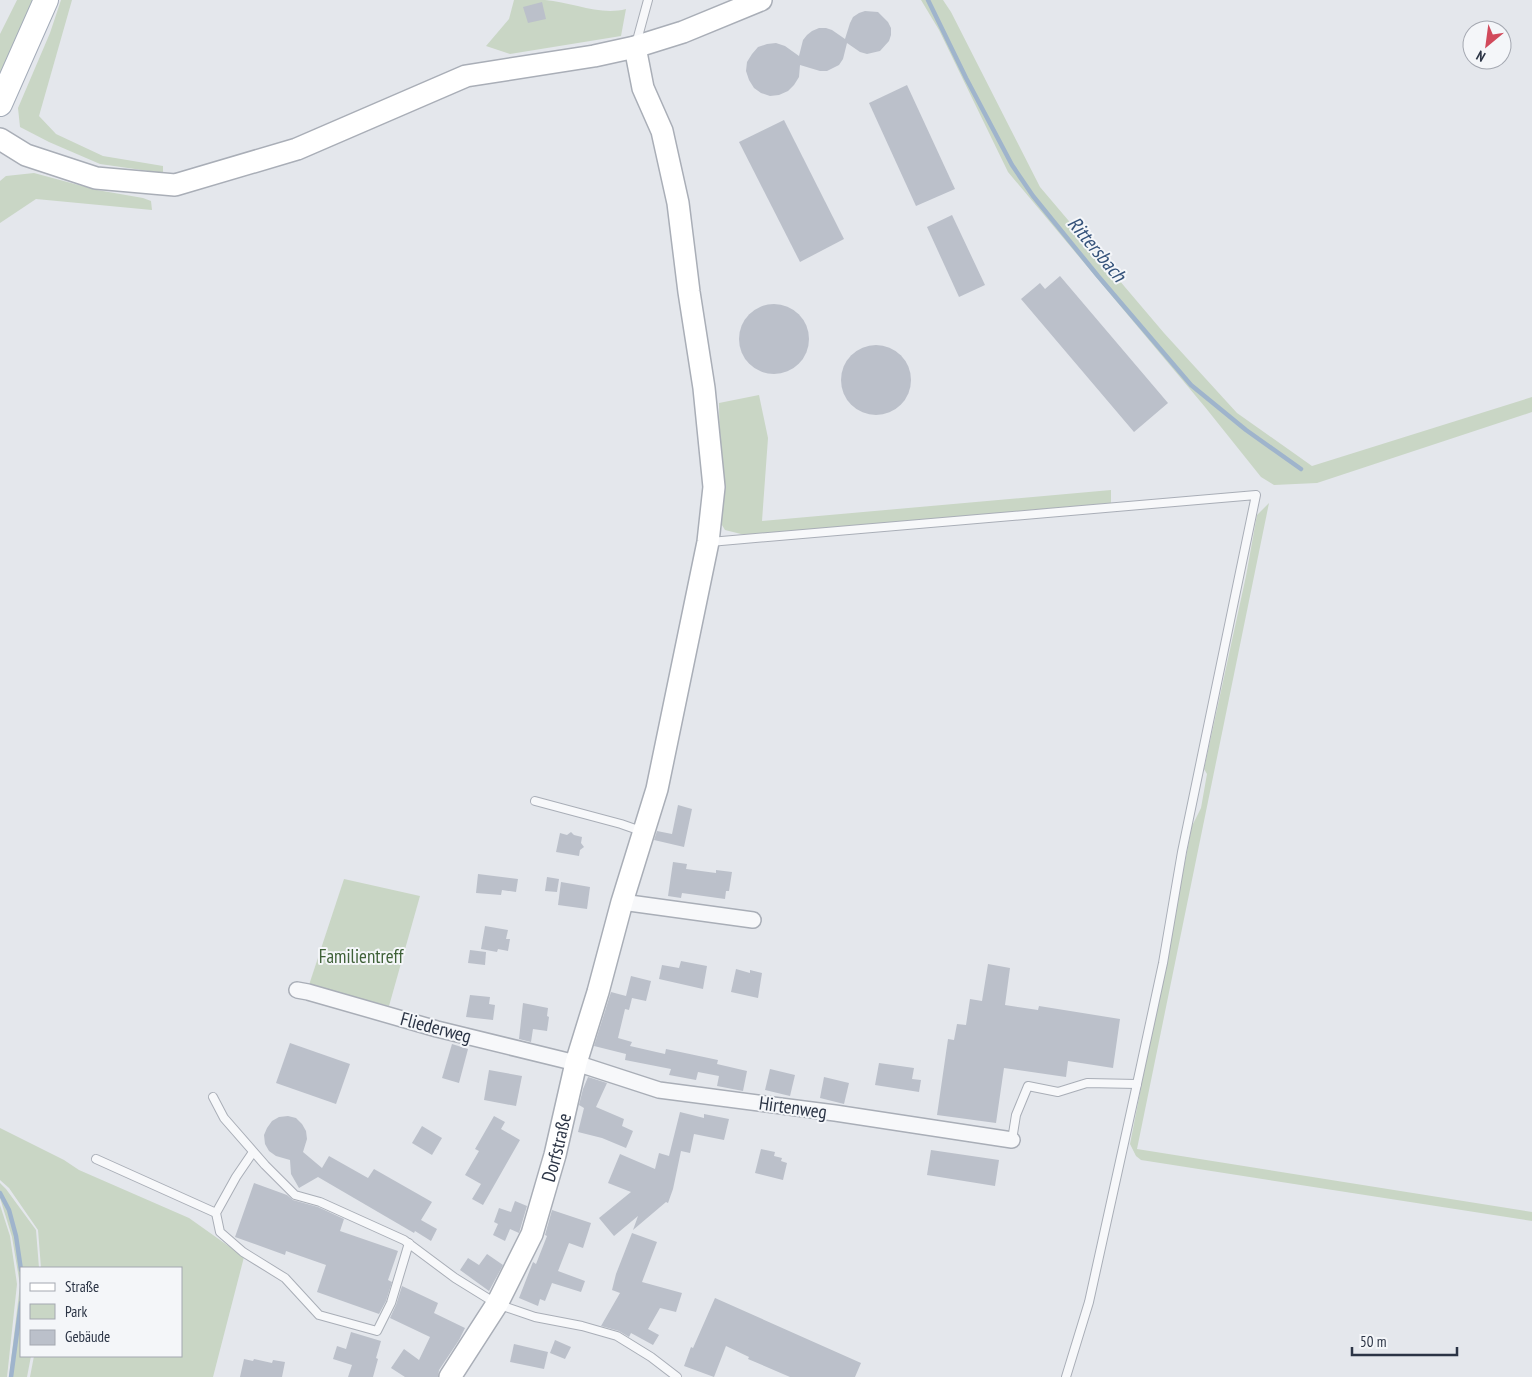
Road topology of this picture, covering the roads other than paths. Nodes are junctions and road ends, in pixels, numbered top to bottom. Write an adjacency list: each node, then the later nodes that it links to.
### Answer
1 (46, 0): 5 (main road)
2 (648, 0): 4 (lane)
3 (761, 0): 4 (street)
4 (636, 47): 6 (street); 7 (street, Dorfstraße)
5 (0, 104)
6 (0, 139)
7 (708, 542): 9 (street, Dorfstraße); 14 (lane)
8 (535, 802): 9 (lane)
9 (643, 832): 10 (street, Dorfstraße)
10 (622, 902): 11 (street); 13 (street, Dorfstraße)
11 (753, 920)
12 (296, 990): 13 (street, Fliederweg)
13 (576, 1063): 16 (street, Hirtenweg); 21 (street, Dorfstraße)
14 (1137, 1084): 16 (lane); 24 (lane)
15 (213, 1097): 17 (lane)
16 (1012, 1140)
17 (253, 1152): 19 (lane); 20 (lane)
18 (96, 1159): 19 (lane)
19 (216, 1212): 20 (lane)
20 (409, 1243): 21 (lane)
21 (497, 1304): 22 (street, Dorfstraße); 23 (lane)
22 (450, 1377)
23 (677, 1377)
24 (1066, 1377)

